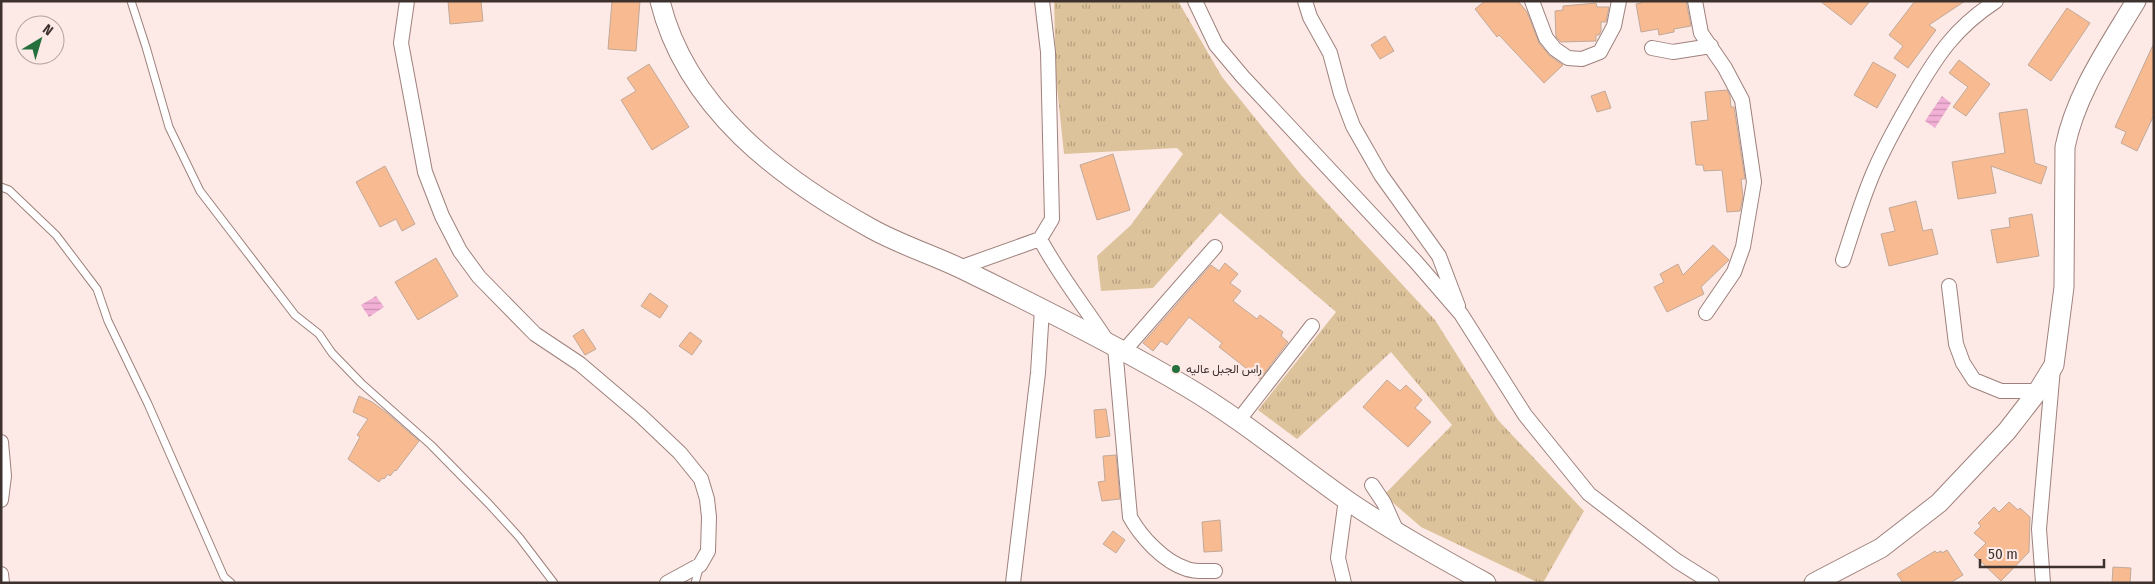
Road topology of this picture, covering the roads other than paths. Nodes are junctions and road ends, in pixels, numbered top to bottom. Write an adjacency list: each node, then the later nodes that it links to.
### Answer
1 (131, 1): 38 (lane)
2 (407, 1): 33 (street)
3 (660, 1): 18 (street)
4 (1042, 1): 15 (street)
5 (1195, 1): 22 (street)
6 (1305, 1): 22 (street)
7 (1532, 1): 8 (street)
8 (1619, 1)
9 (1695, 1): 12 (street)
10 (1996, 1): 17 (street)
11 (2136, 1): 25 (street)
12 (1711, 46): 13 (street); 21 (street)
13 (1652, 48)
14 (1, 188): 37 (lane)
15 (1040, 239): 18 (street); 24 (street)
16 (1215, 247): 24 (street)
17 (1843, 260)
18 (959, 268): 20 (street)
19 (1949, 286): 26 (street)
20 (1042, 309): 24 (street); 41 (street)
21 (1706, 312)
22 (1461, 314): 44 (street)
23 (1312, 326): 27 (street)
24 (1115, 347): 27 (street); 34 (street)
25 (2054, 365): 26 (street); 46 (street)
26 (2038, 390): 45 (street)
27 (1238, 421): 30 (street)
28 (1, 442): 31 (street)
29 (1372, 485): 32 (street)
30 (1346, 499): 32 (street); 42 (street)
31 (1, 500)
32 (1398, 534): 43 (street)
33 (700, 565): 39 (street); 40 (lane)
34 (1215, 572)
35 (1, 574): 36 (street)
36 (2, 583)
37 (231, 583)
38 (554, 583)
39 (667, 583)
40 (695, 583)
41 (1013, 583)
42 (1344, 583)
43 (1486, 583)
44 (1712, 583)
45 (1814, 583)
46 (2043, 583)

